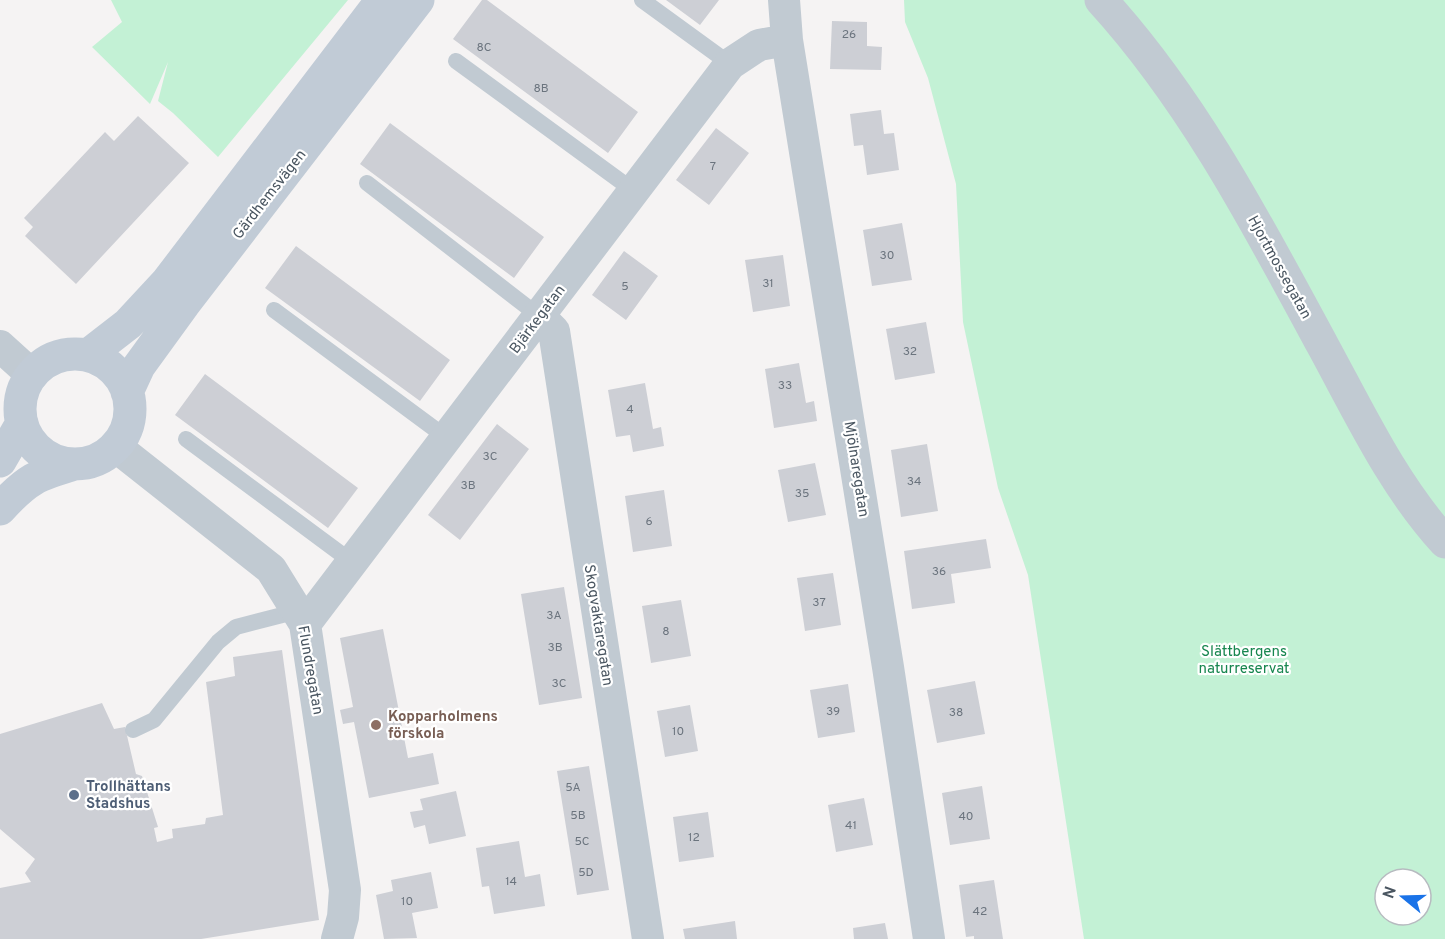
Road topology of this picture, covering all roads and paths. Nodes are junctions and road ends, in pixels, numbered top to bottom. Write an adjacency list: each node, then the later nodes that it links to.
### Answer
1 (382, 0): 14 (main road, Gärdhemsvägen)
2 (418, 0): 16 (main road, Gärdhemsvägen)
3 (642, 0): 8 (lane)
4 (784, 0): 6 (street, Mjölnaregatan)
5 (1101, 0): 24 (street, Hjortmossegatan)
6 (787, 40): 8 (street, Bjärkegatan); 30 (street, Mjölnaregatan)
7 (456, 61): 10 (lane)
8 (730, 64): 10 (street, Bjärkegatan)
9 (367, 183): 12 (lane)
10 (634, 191): 12 (street, Bjärkegatan)
11 (274, 310): 18 (lane)
12 (539, 316): 18 (street, Bjärkegatan); 29 (street, Skogvaktaregatan)
13 (0, 346): 15 (street)
14 (88, 355): 15 (main road); 16 (main road)
15 (32, 375): 17 (main road)
16 (128, 392): 20 (main road, Gärdhemsvägen)
17 (22, 423): 21 (main road); 22 (main road)
18 (447, 438): 25 (street, Bjärkegatan)
19 (186, 439): 25 (lane)
20 (115, 446): 22 (main road); 26 (street, Flundregatan)
21 (0, 461)
22 (75, 464): 23 (main road)
23 (0, 509)
24 (1445, 542)
25 (352, 562): 26 (street, Bjärkegatan)
26 (301, 618): 27 (lane); 28 (street, Flundregatan)
27 (133, 730)
28 (338, 939)
29 (648, 939)
30 (929, 939)

